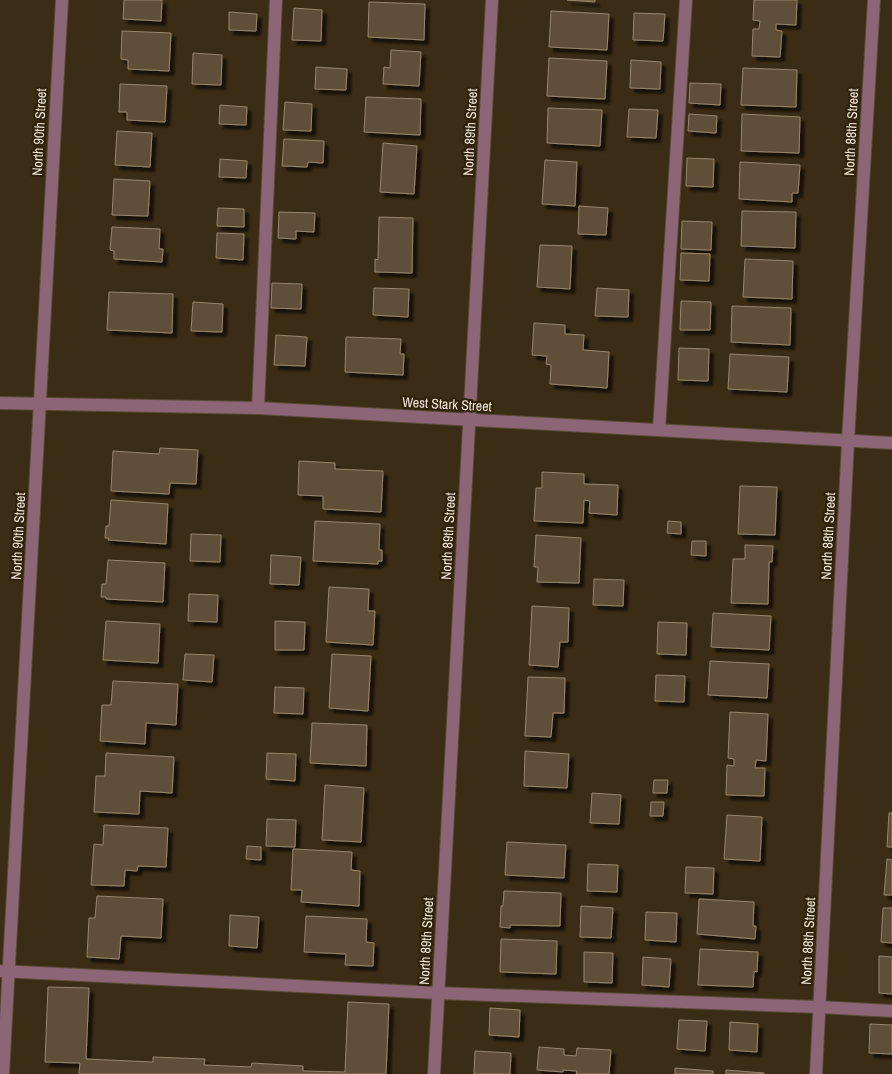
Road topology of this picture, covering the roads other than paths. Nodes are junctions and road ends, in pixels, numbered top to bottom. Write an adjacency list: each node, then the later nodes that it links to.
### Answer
1 (62, 0): 7 (street, North 90th Street)
2 (276, 0): 8 (street)
3 (492, 0): 9 (street, North 89th Street)
4 (686, 0): 10 (street)
5 (874, 0): 11 (street, North 88th Street)
6 (0, 403): 7 (street, West Stark Street)
7 (40, 404): 8 (street, West Stark Street); 13 (street, North 90th Street)
8 (258, 408): 9 (street, West Stark Street)
9 (469, 420): 10 (street, West Stark Street); 14 (street, North 89th Street)
10 (659, 430): 11 (street, West Stark Street)
11 (848, 441): 12 (street, West Stark Street); 15 (street, North 88th Street)
12 (892, 443)
13 (4, 971): 14 (street); 17 (street, North 90th Street)
14 (438, 993): 15 (street); 18 (street, North 89th Street)
15 (819, 1006): 16 (street); 19 (street, North 88th Street)
16 (892, 1011)
17 (3, 1074)
18 (434, 1074)
19 (816, 1074)

